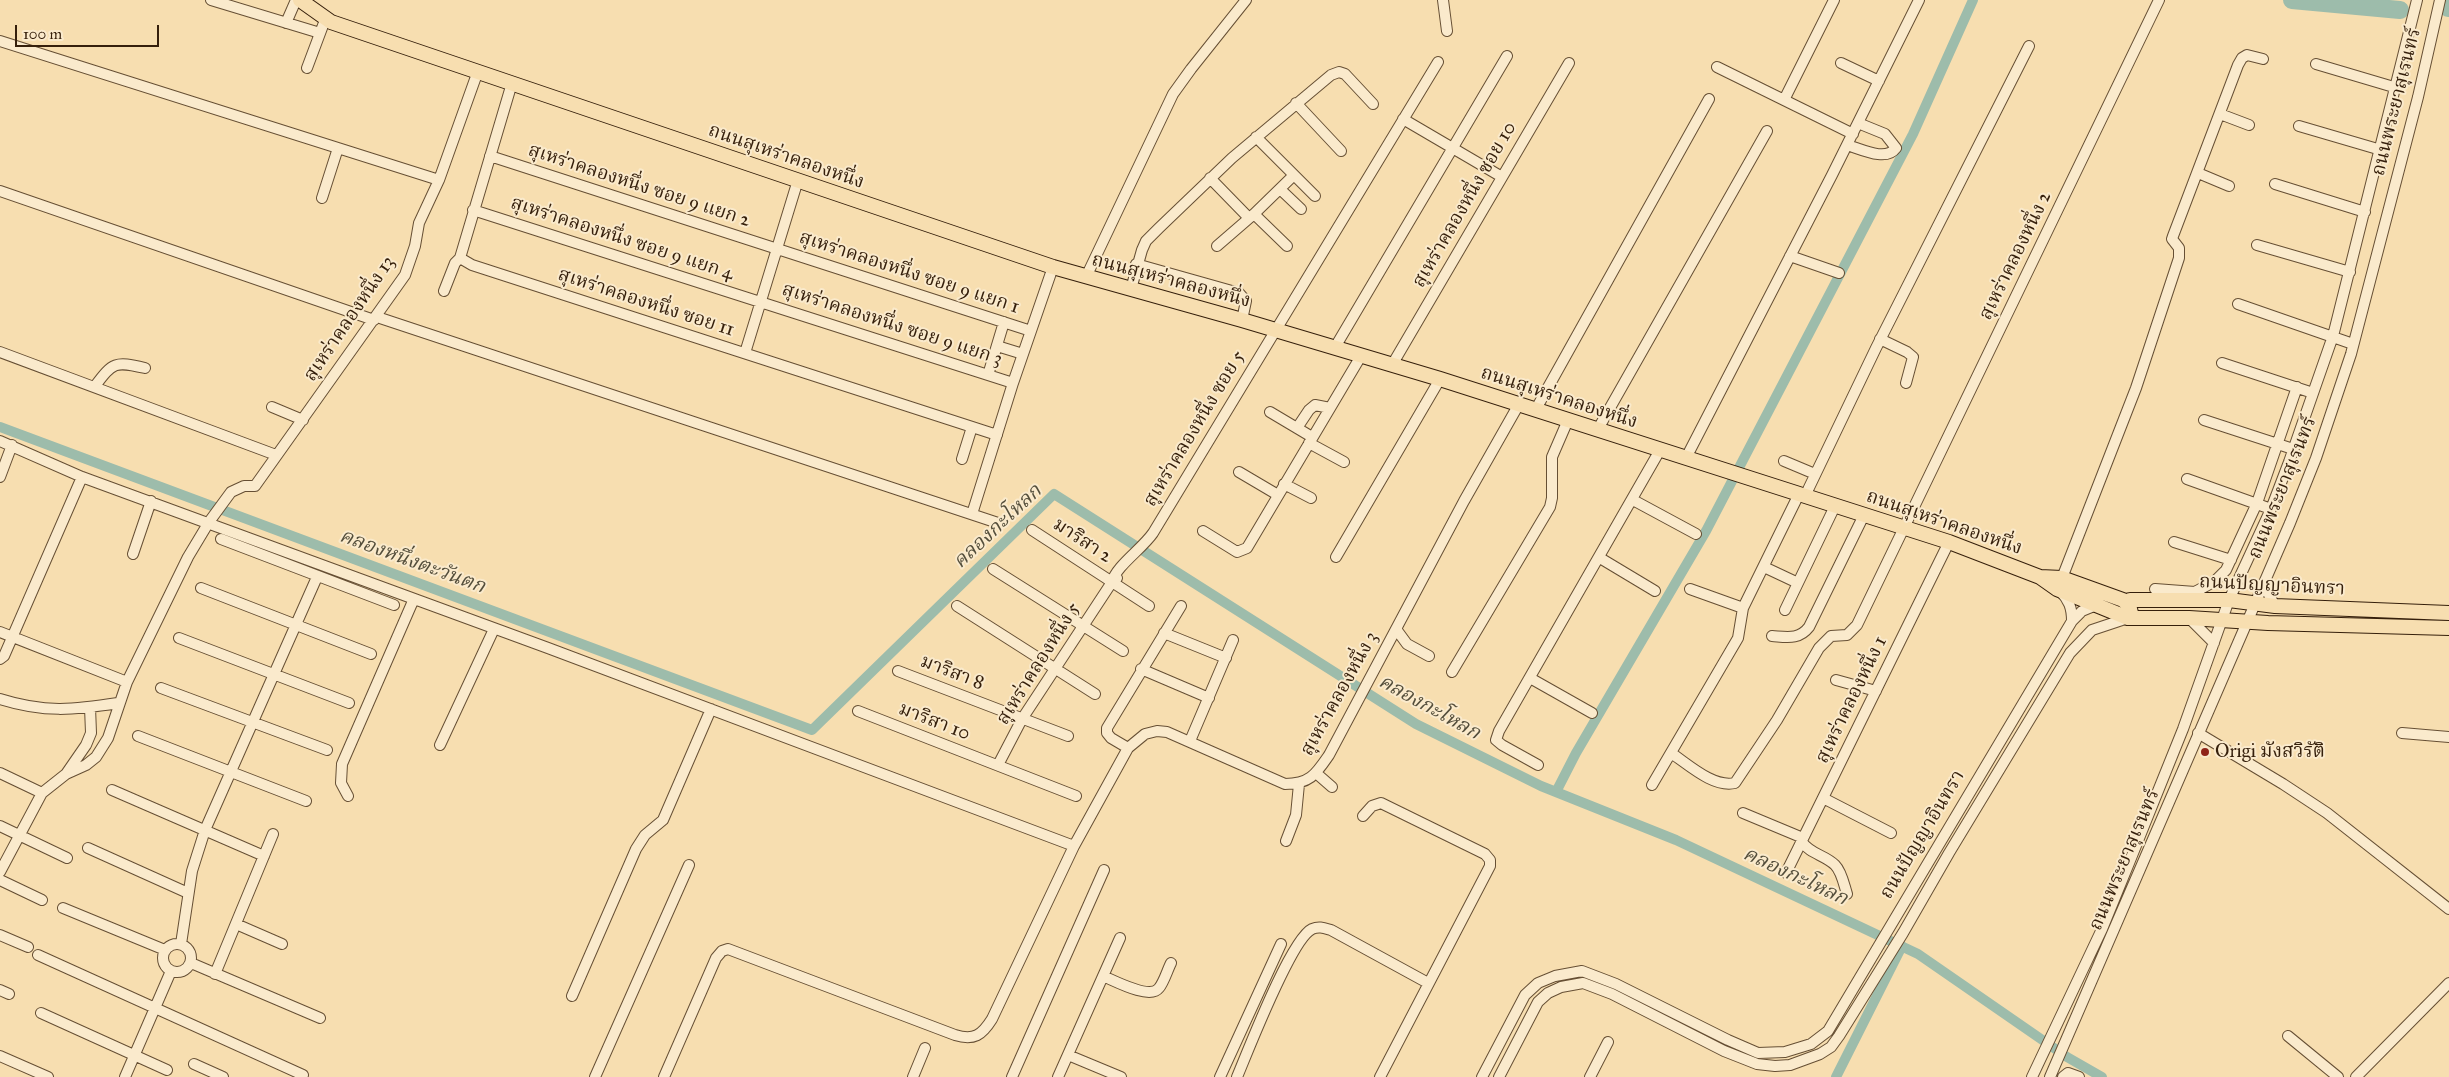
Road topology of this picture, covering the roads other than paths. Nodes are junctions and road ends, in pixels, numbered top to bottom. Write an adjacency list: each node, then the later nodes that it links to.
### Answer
1 (211, 0): 11 (street)
2 (298, 0): 10 (main road, ถนนสุเหร่าคลองหนึ่ง); 11 (street)
3 (1246, 0): 72 (street)
4 (1443, 0): 12 (street)
5 (1834, 0): 29 (street)
6 (1918, 0): 25 (street)
7 (2159, 0): 142 (street, สุเหร่าคลองหนึ่ง 2)
8 (2417, 0): 27 (street, ถนนพระยาสุเรนทร์)
9 (2440, 0): 84 (street, ถนนพระยาสุเรนทร์)
10 (325, 20): 13 (street); 24 (main road, ถนนสุเหร่าคลองหนึ่ง)
11 (286, 23): 13 (street)
12 (1447, 31)
13 (320, 33): 23 (street)
14 (0, 42): 41 (street)
15 (2029, 46): 83 (street)
16 (1507, 56): 42 (street)
17 (2263, 59): 32 (street)
18 (1438, 62): 33 (street, สุเหร่าคลองหนึ่ง ซอย 5)
19 (1569, 63): 48 (street, สุเหร่าคลองหนึ่ง ซอย 10)
20 (1841, 63): 25 (street)
21 (2316, 64): 27 (street)
22 (1717, 67): 29 (street)
23 (306, 68)
24 (478, 71): 26 (main road, ถนนสุเหร่าคลองหนึ่ง); 50 (street, สุเหร่าคลองหนึ่ง 13)
25 (1879, 81): 34 (street)
26 (512, 83): 45 (street); 51 (main road, ถนนสุเหร่าคลองหนึ่ง)
27 (2396, 88): 43 (street, ถนนพระยาสุเรนทร์)
28 (1709, 100): 104 (street)
29 (1784, 100): 38 (street)
30 (1296, 103): 31 (street); 39 (street); 44 (street)
31 (1373, 104)
32 (2220, 114): 35 (street); 46 (street)
33 (1403, 119): 42 (street); 80 (street, สุเหร่าคลองหนึ่ง ซอย 5)
34 (1858, 123): 38 (street); 40 (street)
35 (2249, 125)
36 (2299, 126): 43 (street)
37 (1767, 131): 111 (street)
38 (1853, 134): 40 (street)
39 (1256, 138): 47 (street); 49 (street)
40 (1847, 145): 66 (street)
41 (338, 148): 50 (street); 57 (street)
42 (1451, 148): 48 (street); 86 (street)
43 (2381, 150): 60 (street, ถนนพระยาสุเรนทร์)
44 (1341, 151)
45 (490, 156): 59 (street); 65 (street, สุเหร่าคลองหนึ่ง ซอย 9 แยก 2)
46 (2198, 173): 53 (street); 160 (street)
47 (1294, 175): 54 (street); 56 (street)
48 (1502, 177): 92 (street, สุเหร่าคลองหนึ่ง ซอย 10)
49 (1210, 178): 61 (street); 68 (street)
50 (439, 180): 77 (street, สุเหร่าคลองหนึ่ง 13)
51 (798, 180): 65 (street); 69 (main road, ถนนสุเหร่าคลองหนึ่ง)
52 (2275, 184): 60 (street)
53 (2229, 186)
54 (1280, 189): 58 (street); 61 (street)
55 (0, 191): 77 (street)
56 (1315, 196)
57 (322, 198)
58 (1301, 209)
59 (473, 210): 67 (street); 75 (street, สุเหร่าคลองหนึ่ง ซอย 9 แยก 4)
60 (2365, 212): 70 (street, ถนนพระยาสุเรนทร์)
61 (1252, 216): 63 (street); 64 (street)
62 (2258, 245): 70 (street)
63 (1217, 246)
64 (1287, 246)
65 (777, 249): 75 (street); 79 (street, สุเหร่าคลองหนึ่ง ซอย 9 แยก 1)
66 (1790, 256): 71 (street); 120 (street)
67 (460, 258): 74 (street); 88 (street, สุเหร่าคลองหนึ่ง ซอย 11)
68 (1136, 264): 73 (street); 78 (street)
69 (1053, 267): 72 (main road, ถนนสุเหร่าคลองหนึ่ง); 81 (street)
70 (2350, 272): 82 (street, ถนนพระยาสุเรนทร์)
71 (1839, 273)
72 (1086, 277): 73 (main road, ถนนสุเหร่าคลองหนึ่ง)
73 (1131, 289): 78 (main road, ถนนสุเหร่าคลองหนึ่ง)
74 (444, 292)
75 (761, 301): 88 (street); 94 (street, สุเหร่าคลองหนึ่ง ซอย 9 แยก 3)
76 (2238, 304): 82 (street)
77 (376, 318): 106 (street, สุเหร่าคลองหนึ่ง 13); 138 (street)
78 (1242, 320): 80 (main road, ถนนสุเหร่าคลองหนึ่ง)
79 (1004, 322): 81 (street, สุเหร่าคลองหนึ่ง ซอย 9 แยก 1); 85 (street)
80 (1274, 330): 86 (main road, ถนนสุเหร่าคลองหนึ่ง); 149 (street, สุเหร่าคลองหนึ่ง ซอย 5)
81 (1031, 331): 89 (street)
82 (2333, 336): 84 (street); 100 (street, ถนนพระยาสุเรนทร์)
83 (1880, 340): 97 (street); 125 (street)
84 (2353, 344): 157 (street, ถนนพระยาสุเรนทร์)
85 (997, 346): 89 (street); 94 (street)
86 (1334, 349): 90 (main road, ถนนสุเหร่าคลองหนึ่ง)
87 (0, 352): 98 (street)
88 (745, 353): 109 (street, สุเหร่าคลองหนึ่ง ซอย 11)
89 (1023, 354): 96 (street)
90 (1360, 356): 92 (main road, ถนนสุเหร่าคลองหนึ่ง); 103 (street)
91 (2222, 363): 99 (street)
92 (1392, 365): 95 (main road, ถนนสุเหร่าคลองหนึ่ง)
93 (145, 368): 98 (street)
94 (988, 375): 96 (street, สุเหร่าคลองหนึ่ง ซอย 9 แยก 3)
95 (1440, 379): 101 (main road, ถนนสุเหร่าคลองหนึ่ง); 151 (street)
96 (1013, 383): 112 (street)
97 (1906, 383)
98 (95, 386): 119 (street)
99 (2297, 387): 100 (street); 116 (street)
100 (2314, 393): 117 (street, ถนนพระยาสุเรนทร์)
101 (1519, 404): 104 (main road, ถนนสุเหร่าคลองหนึ่ง); 188 (street, สุเหร่าคลองหนึ่ง 3)
102 (272, 407): 106 (street)
103 (1330, 408): 110 (street); 113 (street)
104 (1536, 409): 107 (main road, ถนนสุเหร่าคลองหนึ่ง)
105 (1270, 412): 110 (street)
106 (302, 420): 119 (street, สุเหร่าคลองหนึ่ง 13)
107 (1568, 420): 111 (main road, ถนนสุเหร่าคลองหนึ่ง); 205 (street)
108 (2204, 420): 116 (street)
109 (972, 427): 112 (street, สุเหร่าคลองหนึ่ง ซอย 11); 121 (street)
110 (1298, 428): 113 (street)
111 (1598, 429): 118 (main road, ถนนสุเหร่าคลองหนึ่ง)
112 (997, 435): 138 (street)
113 (1311, 440): 123 (street); 129 (street)
114 (0, 441): 115 (street)
115 (12, 445): 126 (street); 127 (street)
116 (2278, 445): 117 (street); 135 (street)
117 (2293, 449): 137 (street, ถนนพระยาสุเรนทร์)
118 (1660, 450): 120 (main road, ถนนสุเหร่าคลองหนึ่ง); 133 (street)
119 (276, 455): 140 (street, สุเหร่าคลองหนึ่ง 13)
120 (1686, 458): 131 (main road, ถนนสุเหร่าคลองหนึ่ง)
121 (962, 459)
122 (1784, 461): 125 (street)
123 (1344, 462)
124 (1239, 472): 130 (street)
125 (1815, 474): 131 (street)
126 (0, 477)
127 (82, 477): 134 (street); 192 (street)
128 (2187, 479): 135 (street)
129 (1284, 484): 130 (street); 132 (street)
130 (1278, 494): 144 (street)
131 (1802, 495): 136 (main road, ถนนสุเหร่าคลองหนึ่ง); 154 (street)
132 (1311, 498)
133 (1633, 500): 145 (street); 152 (street)
134 (151, 502): 140 (street); 150 (street)
135 (2257, 503): 137 (street); 153 (street)
136 (1836, 506): 139 (main road, ถนนสุเหร่าคลองหนึ่ง); 159 (street)
137 (2271, 509): 166 (street, ถนนพระยาสุเรนทร์)
138 (972, 514): 141 (street)
139 (1864, 515): 142 (main road, ถนนสุเหร่าคลองหนึ่ง); 191 (street)
140 (210, 521): 167 (street); 209 (street, สุเหร่าคลองหนึ่ง 13)
141 (998, 524)
142 (1905, 528): 147 (main road, ถนนสุเหร่าคลองหนึ่ง); 232 (street, สุเหร่าคลองหนึ่ง 2)
143 (1032, 530): 158 (street, มาริสา 2)
144 (1203, 532)
145 (1696, 534)
146 (221, 539): 156 (street)
147 (1949, 542): 160 (main road, ถนนสุเหร่าคลองหนึ่ง); 211 (street, สุเหร่าคลองหนึ่ง 1)
148 (2174, 542): 153 (street)
149 (1144, 545): 158 (street, สุเหร่าคลองหนึ่ง 5)
150 (133, 554)
151 (1336, 557)
152 (1600, 558): 164 (street); 207 (street)
153 (2231, 560): 163 (street)
154 (1764, 567): 159 (street); 175 (street)
155 (993, 569): 185 (street)
156 (317, 577): 170 (street); 184 (street)
157 (2266, 578): 169 (street, ถนนพระยาสุเรนทร์); 174 (street)
158 (1112, 582): 172 (street, มาริสา 2); 185 (street, สุเหร่าคลองหนึ่ง 5)
159 (1798, 583): 176 (street)
160 (2059, 583): 165 (main road, ถนนสุเหร่าคลองหนึ่ง); 168 (main road, ถนนสุเหร่าคลองหนึ่ง); 181 (street)
161 (201, 588): 184 (street)
162 (1690, 589): 175 (street)
163 (2156, 589)
164 (1654, 591)
165 (2127, 600): 166 (main road, ถนนปัญญาอินทรา); 168 (street, ถนนปัญญาอินทรา); 178 (main road)
166 (2229, 600): 169 (main road, ถนนปัญญาอินทรา); 180 (street, ถนนพระยาสุเรนทร์)
167 (413, 601): 187 (street); 244 (street)
168 (2096, 604): 178 (main road, ถนนสุเหร่าคลองหนึ่ง); 181 (street, ถนนปัญญาอินทรา)
169 (2254, 604): 174 (main road, ถนนปัญญาอินทรา); 182 (street, ถนนพระยาสุเรนทร์)
170 (394, 605)
171 (957, 606): 202 (street)
172 (1149, 606)
173 (1181, 606): 190 (street)
174 (2275, 606): 177 (main road, ถนนปัญญาอินทรา)
175 (1743, 608): 232 (street)
176 (1785, 610)
177 (2449, 613)
178 (2128, 618): 179 (main road, ถนนปัญญาอินทรา); 313 (street, ถนนปัญญาอินทรา)
179 (2190, 618): 180 (main road, ถนนปัญญาอินทรา); 195 (street)
180 (2222, 619): 182 (main road, ถนนปัญญาอินทรา); 195 (street, ถนนพระยาสุเรนทร์)
181 (2072, 621): 312 (street, ถนนปัญญาอินทรา)
182 (2247, 622): 183 (main road, ถนนปัญญาอินทรา); 196 (street, ถนนพระยาสุเรนทร์)
183 (2268, 623): 186 (main road, ถนนปัญญาอินทรา); 196 (street)
184 (296, 625): 198 (street); 206 (street)
185 (1083, 626): 197 (street); 202 (street, สุเหร่าคลองหนึ่ง 5)
186 (2449, 628)
187 (494, 629): 218 (street); 229 (street)
188 (1396, 629): 199 (street); 237 (street, สุเหร่าคลองหนึ่ง 3)
189 (0, 632): 192 (street)
190 (1164, 633): 200 (street); 203 (street)
191 (1772, 636)
192 (12, 637): 201 (street); 209 (street)
193 (179, 638): 206 (street)
194 (1234, 640): 200 (street)
195 (2214, 643): 315 (street, ถนนพระยาสุเรนทร์)
196 (2236, 644): 223 (street, ถนนพระยาสุเรนทร์)
197 (1123, 651)
198 (371, 654)
199 (1429, 656)
200 (1226, 658): 213 (street)
201 (0, 660)
202 (1055, 669): 212 (street); 221 (street, สุเหร่าคลองหนึ่ง 5)
203 (1141, 669): 213 (street); 230 (street)
204 (898, 671): 221 (street, มาริสา 8)
205 (1452, 672)
206 (275, 675): 216 (street); 222 (street)
207 (1530, 678): 220 (street); 234 (street)
208 (1836, 680): 211 (street)
209 (128, 682): 215 (street, สุเหร่าคลองหนึ่ง 13)
210 (161, 688): 222 (street)
211 (1876, 691): 246 (street, สุเหร่าคลองหนึ่ง 1)
212 (1095, 694)
213 (1209, 698): 228 (street)
214 (0, 700): 217 (street)
215 (118, 703): 217 (street); 238 (street, สุเหร่าคลองหนึ่ง 13)
216 (349, 703)
217 (90, 707): 238 (street)
218 (711, 709): 257 (street); 287 (street)
219 (858, 711): 233 (street, มาริสา 10)
220 (1592, 713)
221 (1022, 719): 226 (street, มาริสา 8); 233 (street, สุเหร่าคลองหนึ่ง 5)
222 (252, 723): 231 (street); 235 (street)
223 (2198, 733): 270 (street); 316 (street, ถนนพระยาสุเรนทร์)
224 (2402, 733): 227 (street)
225 (138, 736): 235 (street)
226 (1068, 736)
227 (2449, 737)
228 (1190, 741): 230 (street); 239 (street)
229 (440, 745)
230 (1128, 748): 257 (street)
231 (327, 750)
232 (1671, 753): 240 (street)
233 (998, 765): 245 (street, มาริสา 10)
234 (1538, 765)
235 (231, 772): 247 (street); 251 (street)
236 (0, 773): 243 (street)
237 (1316, 773): 239 (street, สุเหร่าคลองหนึ่ง 3); 241 (street)
238 (66, 774): 243 (street)
239 (1299, 784): 256 (street)
240 (1652, 785)
241 (1332, 787)
242 (112, 790): 251 (street)
243 (42, 793): 254 (street)
244 (348, 796)
245 (1076, 796)
246 (1823, 798): 252 (street); 255 (street, สุเหร่าคลองหนึ่ง 1)
247 (306, 800)
248 (1743, 813): 255 (street)
249 (1363, 816): 285 (street)
250 (0, 826): 254 (street)
251 (205, 830): 259 (street); 266 (street)
252 (1891, 833)
253 (273, 834): 259 (street)
254 (19, 835): 260 (street); 263 (street)
255 (1802, 840): 264 (street, สุเหร่าคลองหนึ่ง 1); 267 (street)
256 (1286, 842)
257 (1074, 846): 304 (street)
258 (88, 848): 266 (street)
259 (264, 856): 271 (street)
260 (67, 858)
261 (689, 865): 303 (street)
262 (1104, 870): 306 (street)
263 (0, 872)
264 (1786, 873)
265 (0, 880): 268 (street)
266 (188, 894): 274 (street)
267 (1847, 894)
268 (42, 900)
269 (63, 908): 278 (street)
270 (2449, 909)
271 (236, 924): 275 (street); 283 (street)
272 (0, 935): 277 (street)
273 (1120, 938): 284 (street)
274 (181, 944): 278 (street); 280 (street)
275 (282, 944)
276 (1281, 944): 309 (street)
277 (28, 947)
278 (165, 950): 282 (street)
279 (38, 955): 288 (street)
280 (191, 963): 282 (street); 283 (street)
281 (1171, 963): 284 (street)
282 (171, 971): 288 (street)
283 (215, 974): 290 (street)
284 (1104, 976): 294 (street)
285 (1428, 983): 310 (street); 311 (street)
286 (2449, 983): 320 (street)
287 (572, 996)
288 (155, 1008): 296 (street); 299 (street)
289 (41, 1013): 296 (street)
290 (320, 1018)
291 (2288, 1036): 319 (street)
292 (1608, 1042): 314 (street)
293 (925, 1048): 305 (street)
294 (1068, 1055): 307 (street); 308 (street)
295 (0, 1056): 300 (street)
296 (134, 1056): 298 (street); 301 (street)
297 (194, 1064): 302 (street)
298 (167, 1070)
299 (303, 1075)
300 (48, 1077)
301 (125, 1077)
302 (223, 1077)
303 (595, 1077)
304 (664, 1077)
305 (913, 1077)
306 (1012, 1077)
307 (1058, 1077)
308 (1121, 1077)
309 (1220, 1077)
310 (1237, 1077)
311 (1380, 1077)
312 (1482, 1077)
313 (1499, 1077)
314 (1590, 1077)
315 (2032, 1077)
316 (2050, 1077)
317 (2063, 1077): 318 (street)
318 (2079, 1077)
319 (2338, 1077)
320 (2356, 1077)

